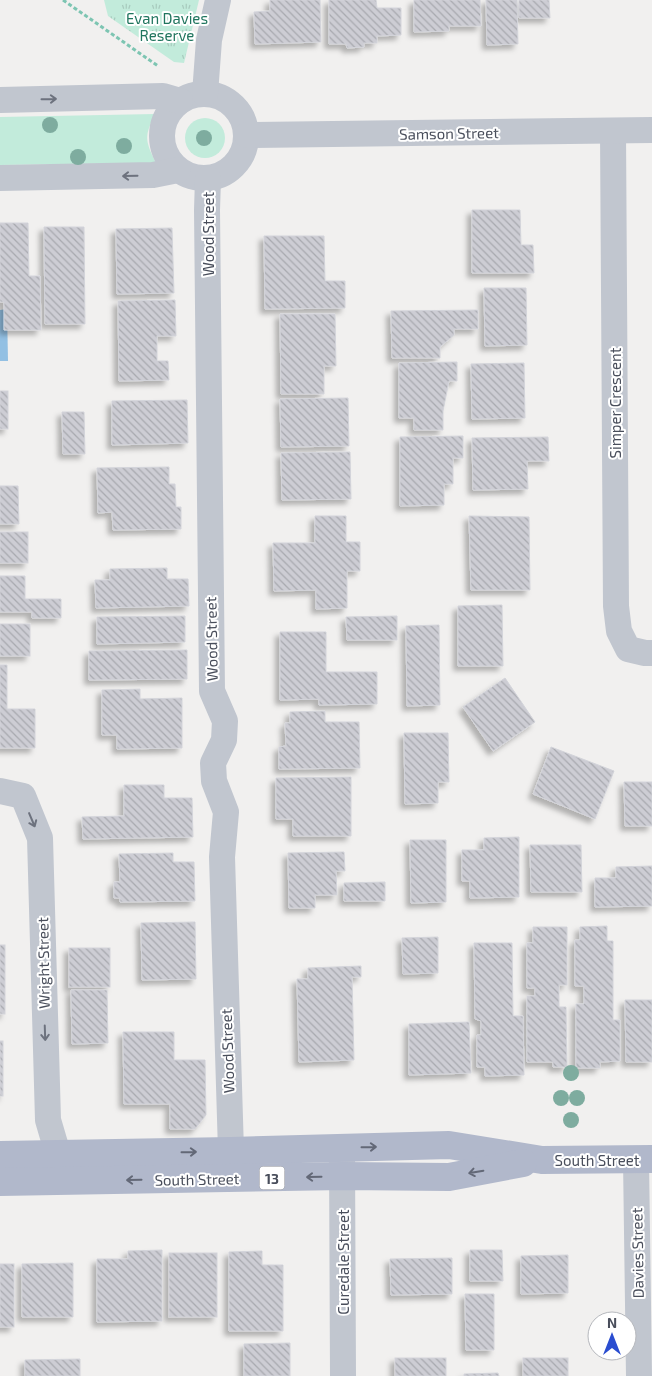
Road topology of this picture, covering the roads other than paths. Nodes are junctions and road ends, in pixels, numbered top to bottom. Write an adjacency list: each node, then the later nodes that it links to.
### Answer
1 (218, 0): 2 (street)
2 (205, 94): 4 (street); 7 (street)
3 (0, 100): 4 (street, one-way to 4)
4 (180, 101): 8 (street)
5 (652, 130): 6 (street, Samson Street)
6 (613, 131): 7 (street, Samson Street); 11 (street, Simper Crescent)
7 (246, 135): 10 (street)
8 (178, 170): 9 (street, one-way to 9); 10 (street)
9 (0, 178)
10 (208, 179): 14 (street, Wood Street)
11 (652, 653)
12 (0, 791): 15 (street, Wright Street, one-way to 15)
13 (342, 1147): 14 (main road, South Street / 13); 18 (main road, South Street / 13, one-way to 18); 19 (street, Curedale Street)
14 (231, 1151): 15 (main road, South Street / 13, one-way to 14)
15 (58, 1154): 16 (main road, South Street / 13)
16 (0, 1155)
17 (644, 1159): 18 (main road, South Street / 13); 22 (street, Davies Street)
18 (542, 1160): 19 (main road, South Street / 13, one-way to 19)
19 (343, 1176): 20 (main road, South Street / 13, one-way to 20); 21 (street, Curedale Street)
20 (0, 1182)
21 (343, 1376)
22 (639, 1376)

